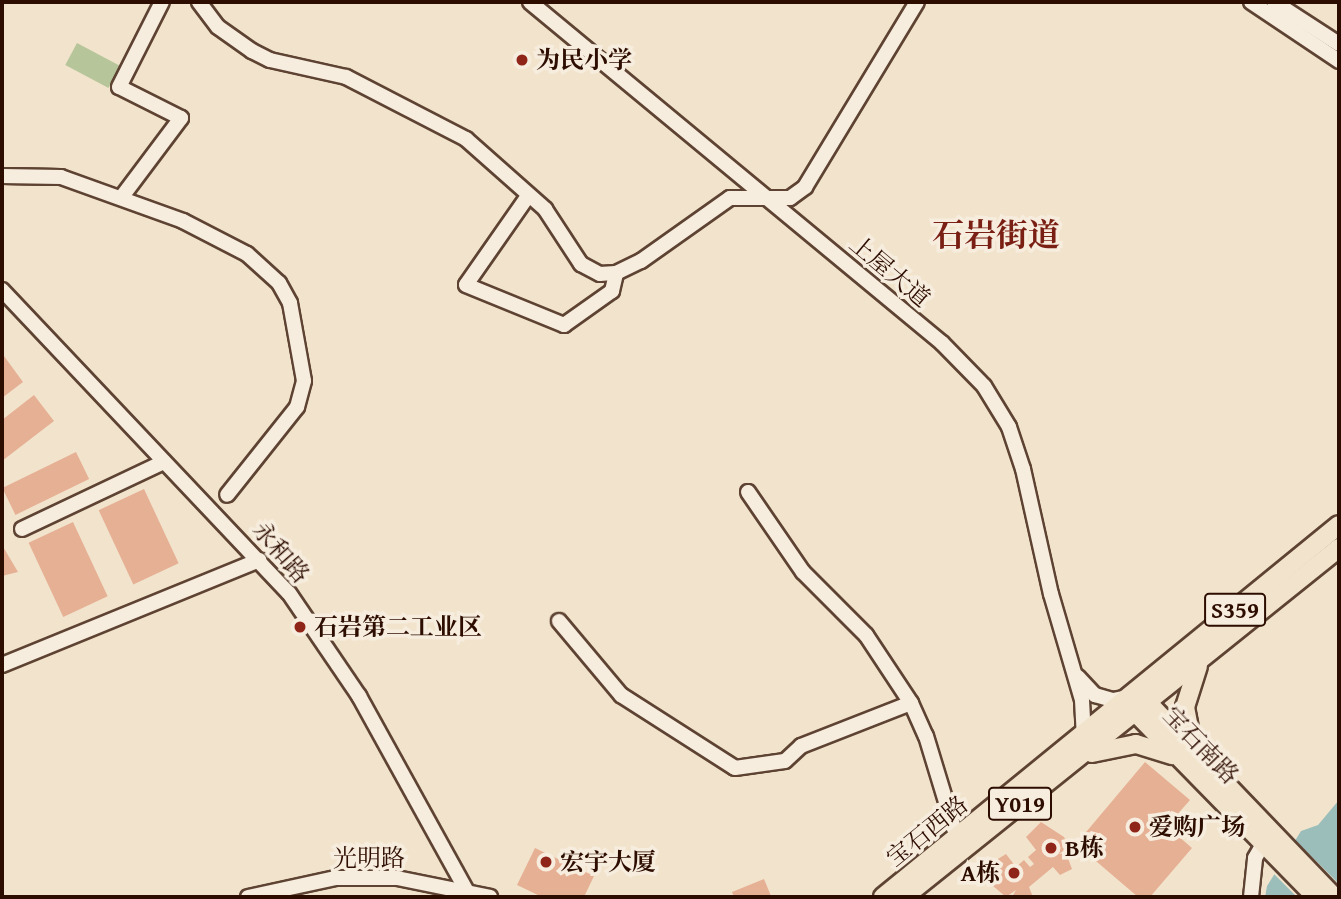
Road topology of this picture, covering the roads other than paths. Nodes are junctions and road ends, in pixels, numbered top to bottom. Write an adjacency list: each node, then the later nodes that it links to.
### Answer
1 (162, 2): 12 (street)
2 (199, 2): 11 (street)
3 (530, 2): 10 (street, 上屋大道)
4 (917, 2): 10 (street)
5 (1251, 2): 8 (street)
6 (1274, 2): 7 (street)
7 (1339, 44)
8 (1339, 61)
9 (2, 176): 12 (street)
10 (764, 195): 13 (street); 25 (street, 上屋大道)
11 (528, 196): 13 (street); 13 (street)
12 (121, 198): 17 (street)
13 (617, 273)
14 (2, 290): 15 (street, 永和路)
15 (164, 461): 19 (street); 21 (street, 永和路)
16 (748, 492): 26 (street)
17 (227, 495)
18 (1339, 525): 27 (main road, S359)
19 (22, 529)
20 (1339, 548): 23 (main road, S359)
21 (259, 560): 24 (street); 33 (street, 永和路)
22 (559, 621): 26 (street)
23 (1201, 661): 27 (main road, S359); 29 (main road, S359)
24 (2, 665)
25 (1075, 673): 27 (street); 28 (street, 上屋大道)
26 (911, 703): 31 (street)
27 (1139, 704): 28 (main road, 宝石西路 / Y019); 29 (main road, 宝石南路 / S359); 30 (main road, 宝石西路 / Y019)
28 (1084, 734): 31 (main road, 宝石西路 / Y019)
29 (1187, 757): 30 (main road); 32 (main road, 宝石南路 / S359)
30 (1075, 759): 37 (main road, 宝石西路 / Y019)
31 (957, 838): 36 (main road, 宝石西路 / Y019)
32 (1268, 843): 38 (street); 39 (main road, S359); 40 (main road, S359)
33 (466, 890): 34 (street, 光明路); 35 (street, 光明路)
34 (248, 897)
35 (490, 897)
36 (883, 897)
37 (904, 897)
38 (1251, 897)
39 (1316, 897)
40 (1334, 897)

